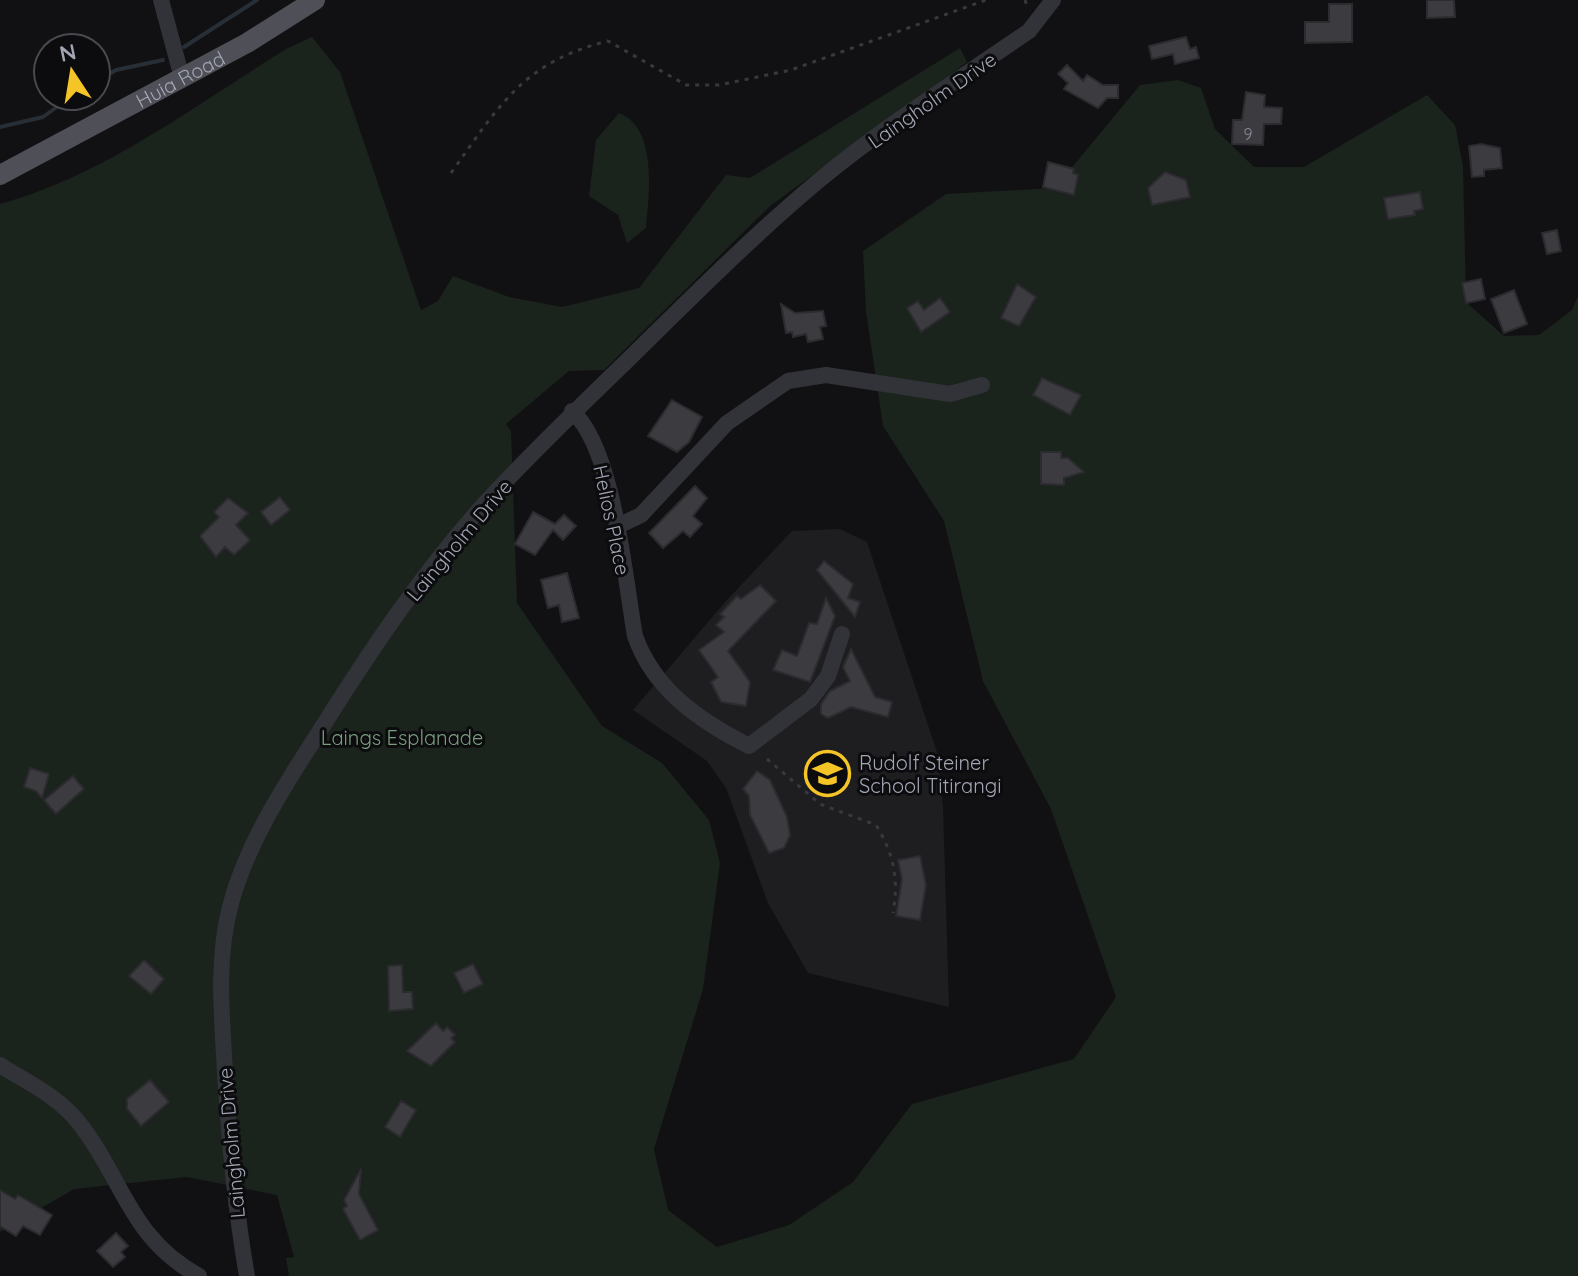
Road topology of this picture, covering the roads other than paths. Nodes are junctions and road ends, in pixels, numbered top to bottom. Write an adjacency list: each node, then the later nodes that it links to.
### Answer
1 (161, 0): 4 (street)
2 (315, 0): 4 (main road, Huia Road)
3 (1053, 0): 7 (street, Laingholm Drive)
4 (182, 78): 5 (main road, Huia Road)
5 (0, 175)
6 (982, 385): 8 (street)
7 (572, 411): 8 (street, Helios Place); 12 (street, Laingholm Drive)
8 (616, 527): 9 (street, Helios Place)
9 (842, 634)
10 (0, 1065): 11 (street)
11 (199, 1276)
12 (247, 1276)

